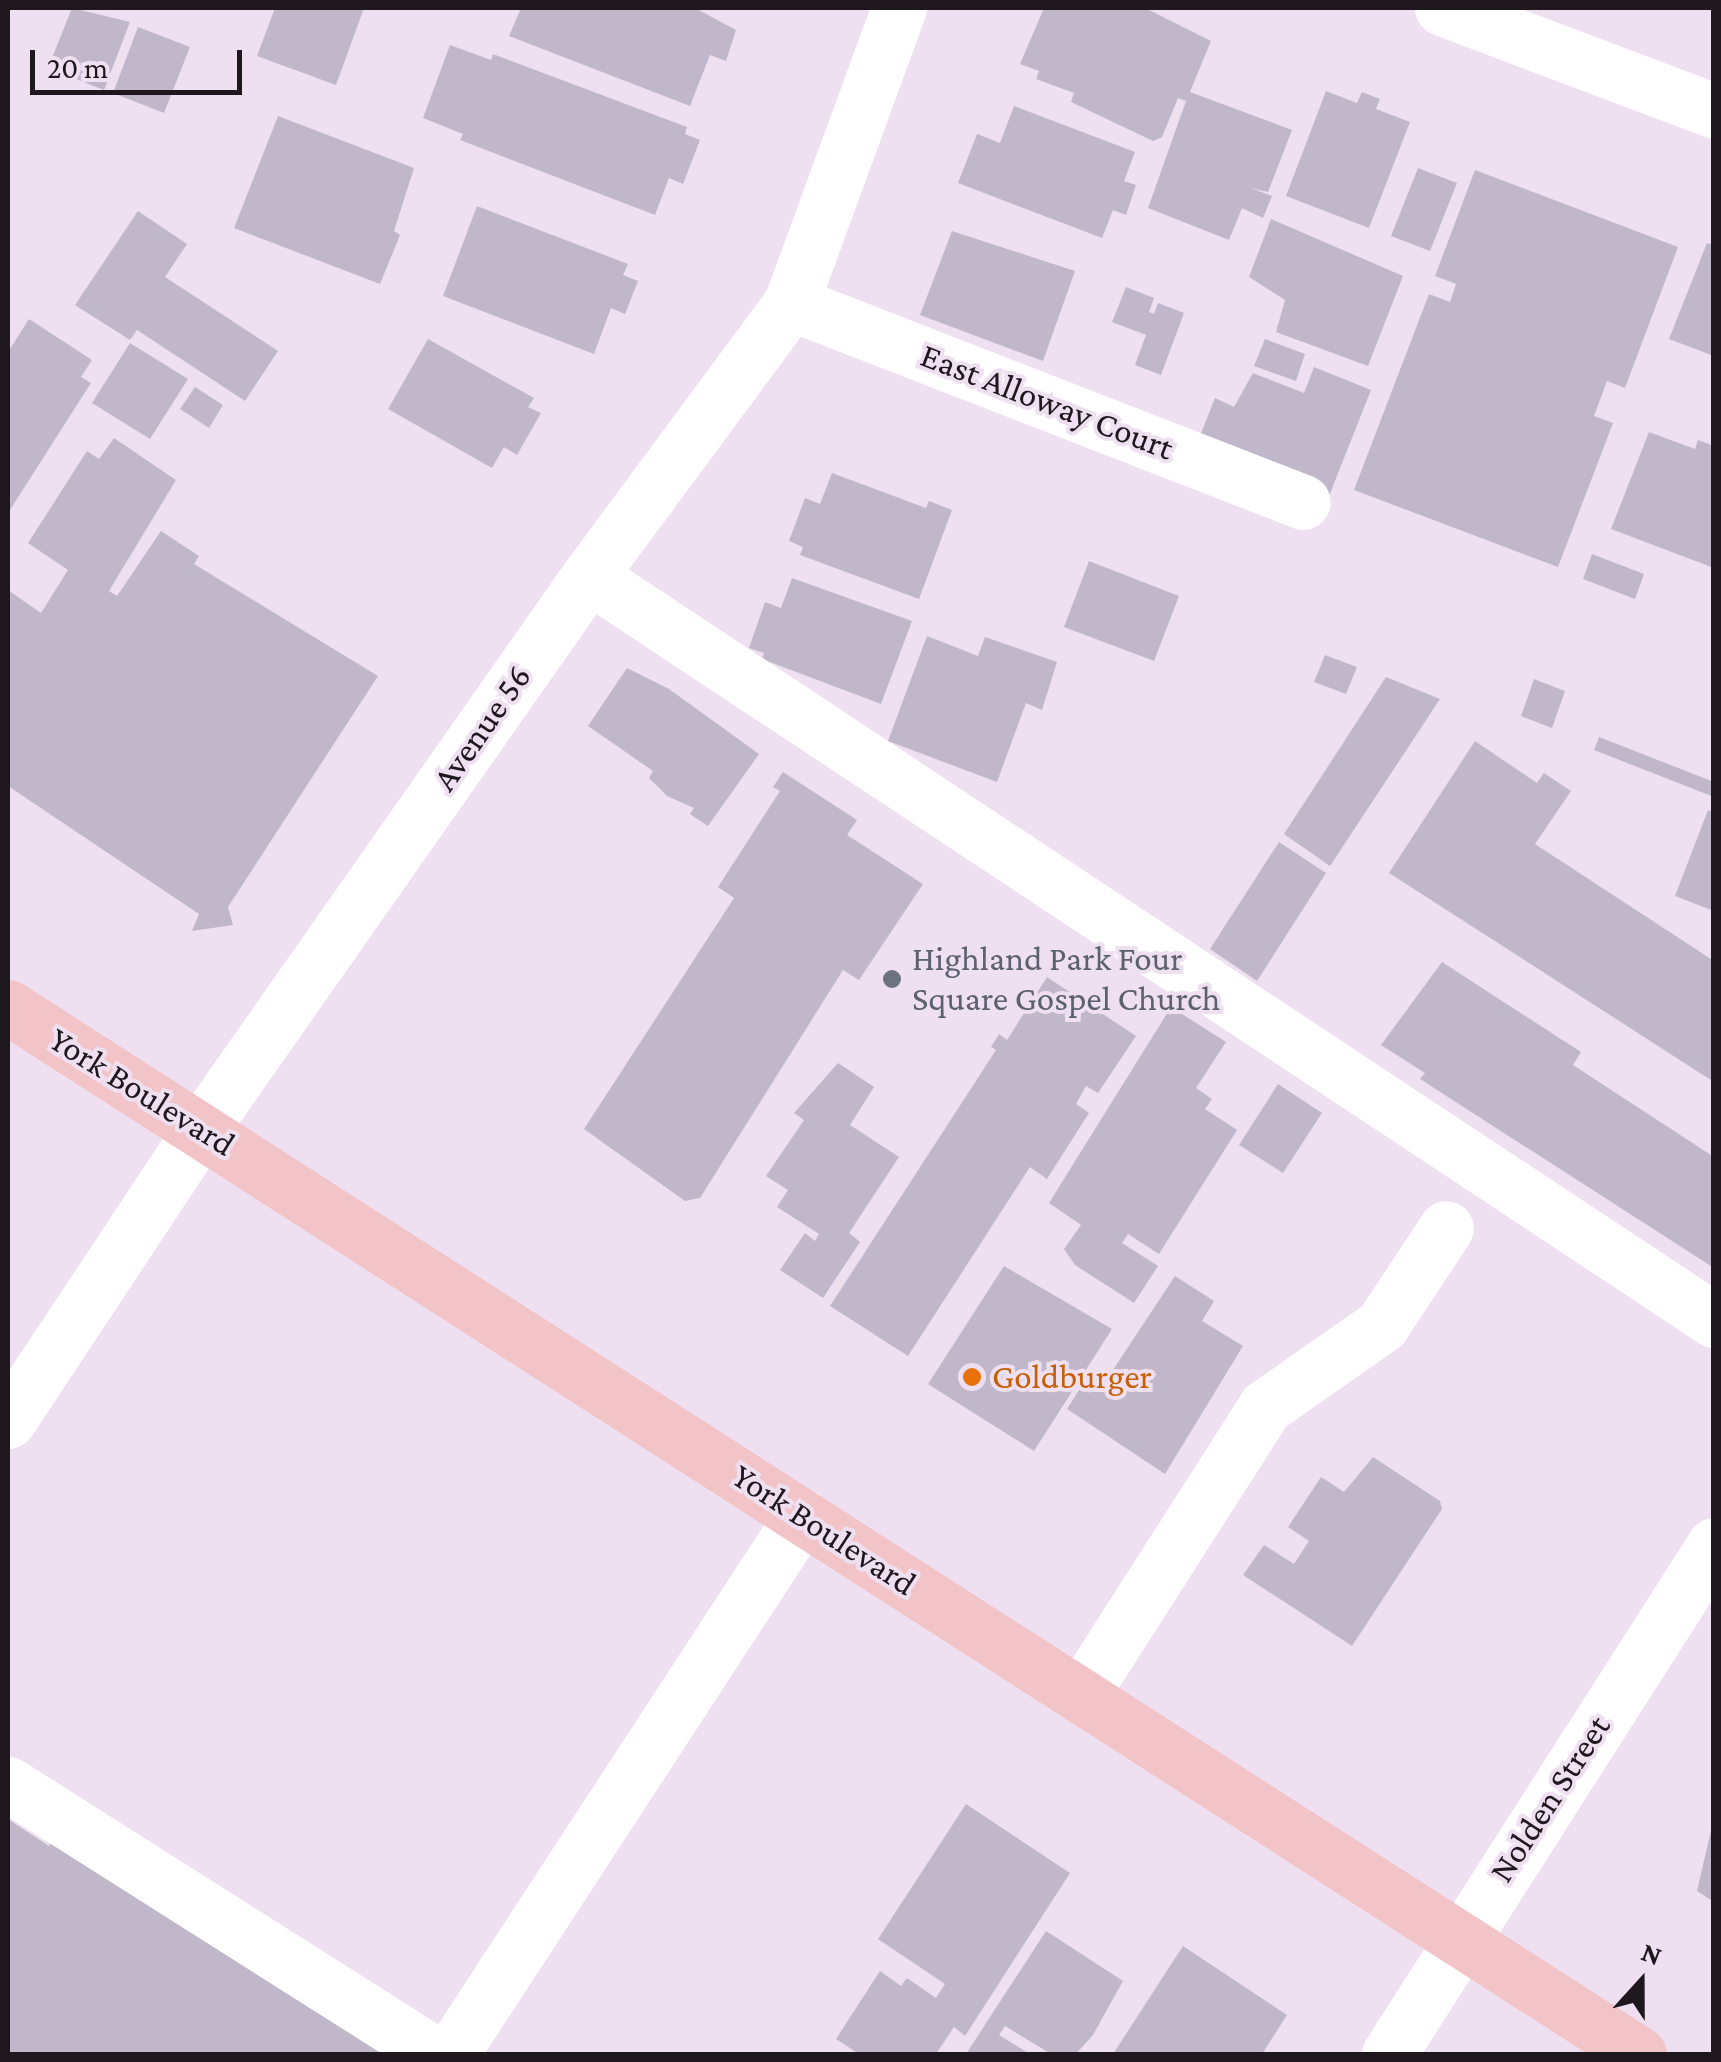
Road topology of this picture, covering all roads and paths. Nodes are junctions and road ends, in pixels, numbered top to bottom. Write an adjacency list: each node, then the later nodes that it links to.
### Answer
1 (899, 8): 4 (street, Avenue 56)
2 (1442, 8): 3 (street)
3 (1714, 111)
4 (791, 302): 5 (street, East Alloway Court); 6 (street, Avenue 56)
5 (1304, 502)
6 (589, 576): 8 (street, Avenue 56); 10 (street)
7 (8, 1007): 8 (main road, York Boulevard)
8 (201, 1129): 11 (street, Avenue 56); 12 (main road, York Boulevard)
9 (1446, 1228): 14 (street)
10 (1714, 1320)
11 (8, 1421)
12 (802, 1516): 14 (main road, York Boulevard); 18 (street)
13 (1714, 1545): 16 (street, Nolden Street)
14 (1082, 1695): 16 (main road, York Boulevard)
15 (8, 1784): 17 (street)
16 (1460, 1939): 19 (street, Nolden Street); 20 (main road, York Boulevard)
17 (434, 2054)
18 (451, 2054)
19 (1389, 2054)
20 (1638, 2054)

